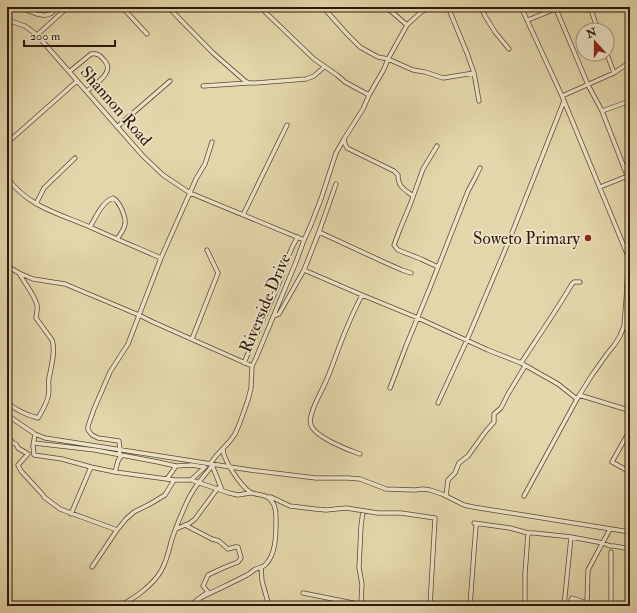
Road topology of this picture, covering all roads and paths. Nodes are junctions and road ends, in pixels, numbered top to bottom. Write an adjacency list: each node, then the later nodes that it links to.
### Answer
1 (20, 7): 2 (street)
2 (53, 7)
3 (68, 7): 23 (street)
4 (122, 7): 22 (street)
5 (168, 7): 32 (street)
6 (260, 7): 28 (street)
7 (323, 7): 25 (street)
8 (386, 7): 20 (street)
9 (429, 7): 20 (street, Riverside Drive)
10 (448, 7): 30 (street)
11 (481, 7): 24 (street)
12 (521, 7): 17 (street)
13 (560, 7): 15 (street)
14 (590, 7): 19 (street)
15 (556, 9): 17 (street); 37 (street)
16 (7, 20): 23 (street, Shannon Road)
17 (528, 20): 41 (street)
18 (628, 21): 21 (street)
19 (595, 22)
20 (407, 25): 25 (street, Riverside Drive)
21 (630, 28)
22 (147, 34)
23 (37, 35): 29 (street, Shannon Road)
24 (509, 49)
25 (388, 59): 30 (street); 40 (street, Riverside Drive)
26 (610, 62): 31 (street)
27 (630, 62): 31 (street)
28 (324, 67): 35 (street); 40 (street)
29 (69, 72): 33 (street, Shannon Road); 39 (street)
30 (474, 73): 42 (street)
31 (614, 73): 37 (street)
32 (241, 78): 35 (street); 36 (street)
33 (77, 81): 39 (street, Shannon Road); 51 (street)
34 (170, 81): 48 (street)
35 (249, 83): 36 (street)
36 (236, 84): 38 (street)
37 (588, 85): 41 (street); 46 (street)
38 (203, 86)
39 (87, 91): 48 (street, Shannon Road)
40 (369, 95): 49 (street, Riverside Drive)
41 (562, 96): 43 (street)
42 (479, 101)
43 (564, 101): 59 (street); 88 (street)
44 (629, 101): 45 (street); 46 (street)
45 (630, 108)
46 (602, 111): 55 (street)
47 (287, 125): 63 (street)
48 (117, 127): 60 (street, Shannon Road)
49 (344, 139): 61 (street); 68 (street, Riverside Drive)
50 (212, 142): 60 (street)
51 (7, 143)
52 (437, 146): 61 (street)
53 (75, 158): 62 (street)
54 (480, 168): 72 (street)
55 (629, 176): 57 (street); 59 (street)
56 (7, 177): 62 (street)
57 (630, 183)
58 (336, 184): 65 (street)
59 (600, 187): 74 (street)
60 (190, 193): 63 (street, Shannon Road); 70 (street)
61 (413, 196): 72 (street)
62 (36, 204): 64 (street)
63 (243, 215): 66 (street, Shannon Road)
64 (90, 227): 67 (street); 67 (street)
65 (319, 232): 73 (street); 76 (street)
66 (298, 237): 68 (street, Shannon Road); 89 (street)
67 (117, 239): 70 (street)
68 (304, 240): 81 (street, Riverside Drive)
69 (207, 250): 87 (street)
70 (161, 258): 80 (street)
71 (7, 266): 75 (street, Riverside Drive)
72 (438, 268): 82 (street)
73 (304, 270): 79 (street); 81 (street)
74 (627, 271): 78 (street); 84 (street)
75 (19, 273): 80 (street, Riverside Drive); 96 (street)
76 (411, 273)
77 (580, 282): 90 (street)
78 (630, 282)
79 (362, 295): 82 (street); 106 (street)
80 (139, 315): 87 (street, Riverside Drive); 104 (street)
81 (274, 316): 91 (street, Riverside Drive)
82 (418, 318): 88 (street); 93 (street)
83 (630, 318): 84 (street)
84 (624, 320): 85 (street)
85 (624, 326): 86 (street); 94 (street)
86 (630, 330)
87 (192, 338): 89 (street, Riverside Drive)
88 (467, 340): 90 (street); 97 (street)
89 (244, 363): 91 (street, Riverside Drive)
90 (521, 363): 92 (street)
91 (252, 366): 105 (street)
92 (525, 366): 95 (street); 121 (street)
93 (390, 388)
94 (579, 394): 95 (street); 99 (street)
95 (577, 398): 122 (street)
96 (7, 402)
97 (438, 403)
98 (7, 415): 101 (street)
99 (630, 420)
100 (630, 430): 114 (street)
101 (35, 434): 103 (street); 104 (street)
102 (7, 436): 125 (street)
103 (34, 443): 107 (street); 110 (street)
104 (120, 449): 107 (street); 108 (street)
105 (222, 449): 108 (street); 112 (street)
106 (360, 454)
107 (120, 455): 109 (street); 113 (street)
108 (211, 465): 111 (street); 112 (street); 118 (street); 119 (street)
109 (176, 466): 111 (street); 115 (street)
110 (91, 467): 113 (street); 125 (street)
111 (204, 467): 117 (street)
112 (230, 467): 120 (street); 121 (street)
113 (115, 472): 115 (street)
114 (630, 472)
115 (167, 479): 116 (street)
116 (174, 480): 117 (street); 129 (street)
117 (191, 480): 118 (street)
118 (199, 482): 119 (street); 127 (street)
119 (220, 489): 120 (street); 126 (street)
120 (251, 493): 123 (street)
121 (446, 496): 128 (street)
122 (524, 496)
123 (267, 497): 124 (street); 137 (street)
124 (363, 511): 140 (street); 146 (street)
125 (71, 514): 129 (street)
126 (185, 525): 127 (street); 139 (street)
127 (176, 529): 141 (street)
128 (610, 529): 130 (street); 133 (street)
129 (117, 530): 136 (street)
130 (630, 532)
131 (528, 533): 132 (street); 147 (street); 148 (street)
132 (571, 537): 133 (street); 149 (street)
133 (603, 543): 134 (street); 150 (street)
134 (630, 548)
135 (611, 552): 151 (street)
136 (92, 567)
137 (261, 567): 139 (street); 144 (street)
138 (303, 593): 140 (street)
139 (200, 599): 142 (street); 143 (street)
140 (361, 603): 145 (street)
141 (119, 606)
142 (190, 606)
143 (202, 606)
144 (269, 606)
145 (366, 606)
146 (430, 606)
147 (470, 606)
148 (525, 606)
149 (564, 606)
150 (568, 606)
151 (611, 606)

